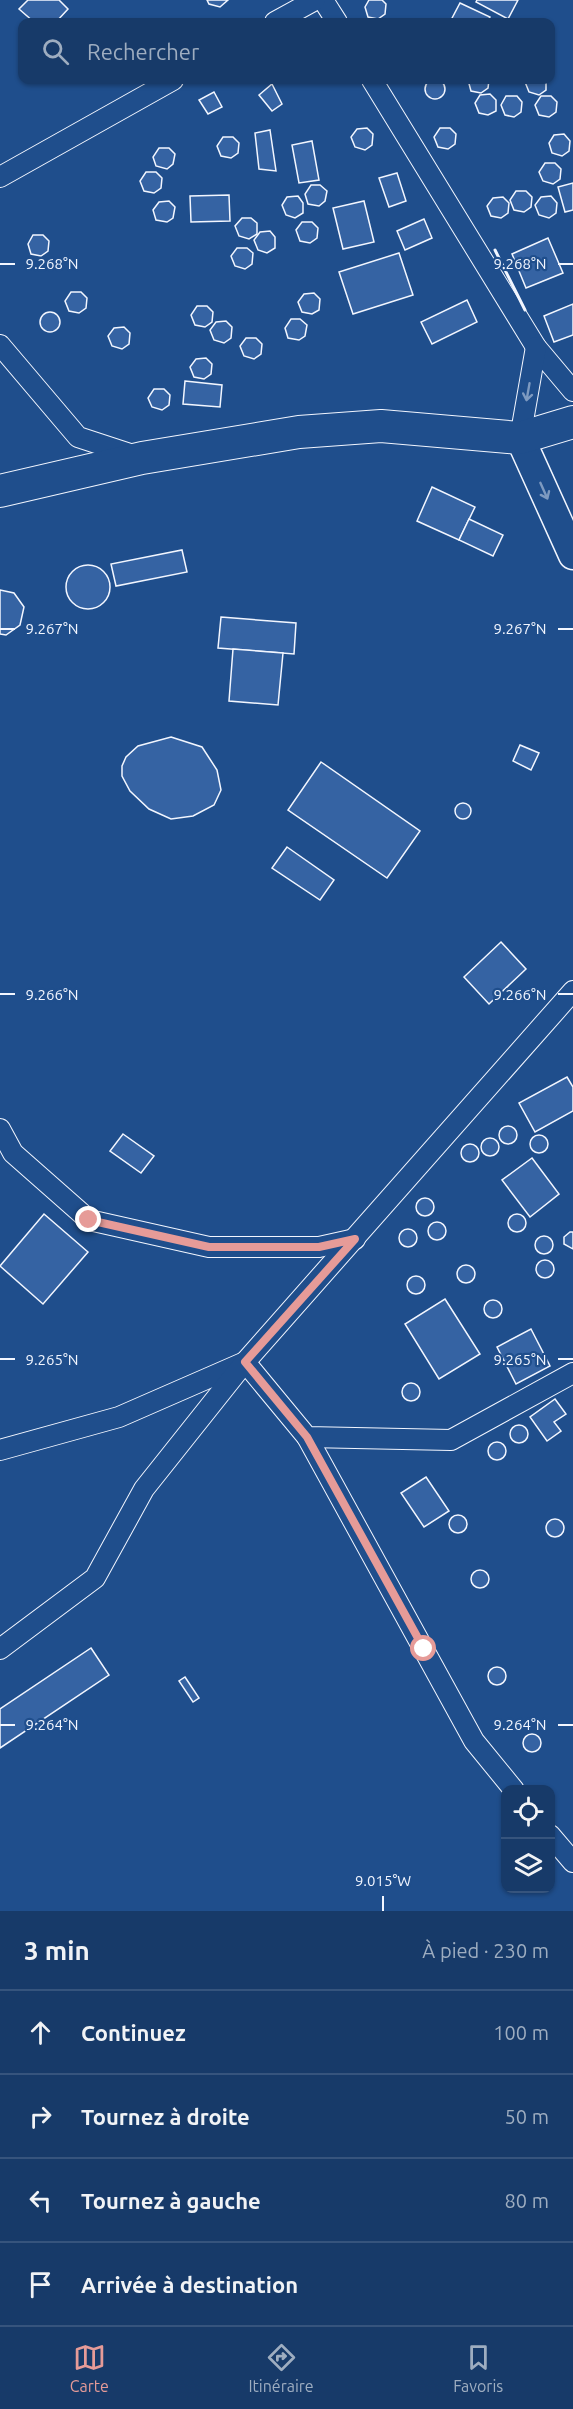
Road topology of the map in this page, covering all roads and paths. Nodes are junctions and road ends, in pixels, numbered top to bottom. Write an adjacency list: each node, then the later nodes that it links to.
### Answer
1 (315, 0): 3 (street)
2 (323, 0): 4 (street)
3 (282, 18)
4 (334, 18)
5 (166, 84): 7 (street)
6 (374, 84): 9 (street)
7 (0, 177)
8 (0, 345): 13 (street)
9 (536, 347): 10 (street); 12 (street, one-way to 12)
10 (573, 391)
11 (573, 422): 12 (main road)
12 (519, 438): 13 (main road); 15 (street, one-way to 15)
13 (142, 458): 14 (main road)
14 (0, 491)
15 (573, 555)
16 (573, 991): 18 (street)
17 (0, 1129): 18 (street)
18 (355, 1239): 19 (street)
19 (245, 1362): 21 (street); 22 (street); 23 (street)
20 (573, 1373): 21 (street)
21 (307, 1437): 24 (street)
22 (0, 1450)
23 (0, 1649)
24 (510, 1785)
25 (554, 1839): 26 (street)
26 (573, 1862)

